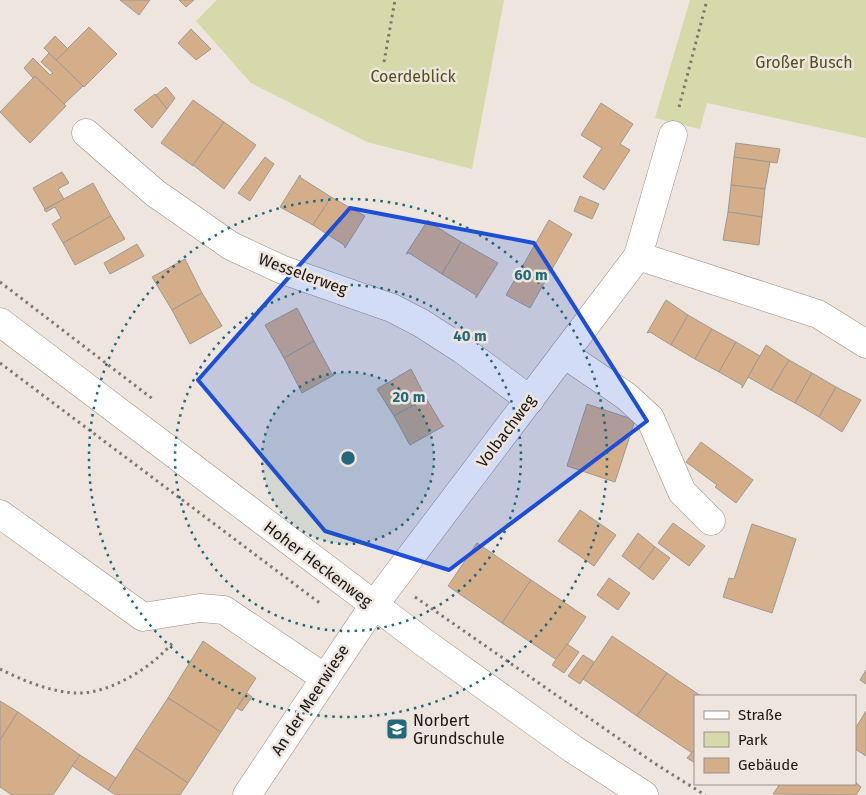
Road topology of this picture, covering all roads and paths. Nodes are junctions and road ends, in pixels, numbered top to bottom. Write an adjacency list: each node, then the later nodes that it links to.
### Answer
1 (395, 0): 3 (path)
2 (707, 0): 5 (path)
3 (384, 62)
4 (86, 133): 10 (street, Wesselerweg)
5 (673, 135): 6 (street, Volbachweg)
6 (638, 256): 8 (street); 9 (street, Volbachweg)
7 (0, 322): 14 (street, Hoher Heckenweg)
8 (866, 344)
9 (564, 354): 10 (street, Volbachweg); 12 (street)
10 (530, 400): 13 (street, Volbachweg)
11 (0, 514): 15 (street)
12 (711, 521)
13 (392, 581): 14 (street, Volbachweg); 20 (path)
14 (374, 605): 17 (street, An der Meerwiese); 19 (street, Hoher Heckenweg)
15 (200, 608): 16 (path); 17 (street)
16 (0, 669)
17 (325, 678): 18 (street, An der Meerwiese)
18 (247, 795)
19 (644, 795)
20 (705, 795)

